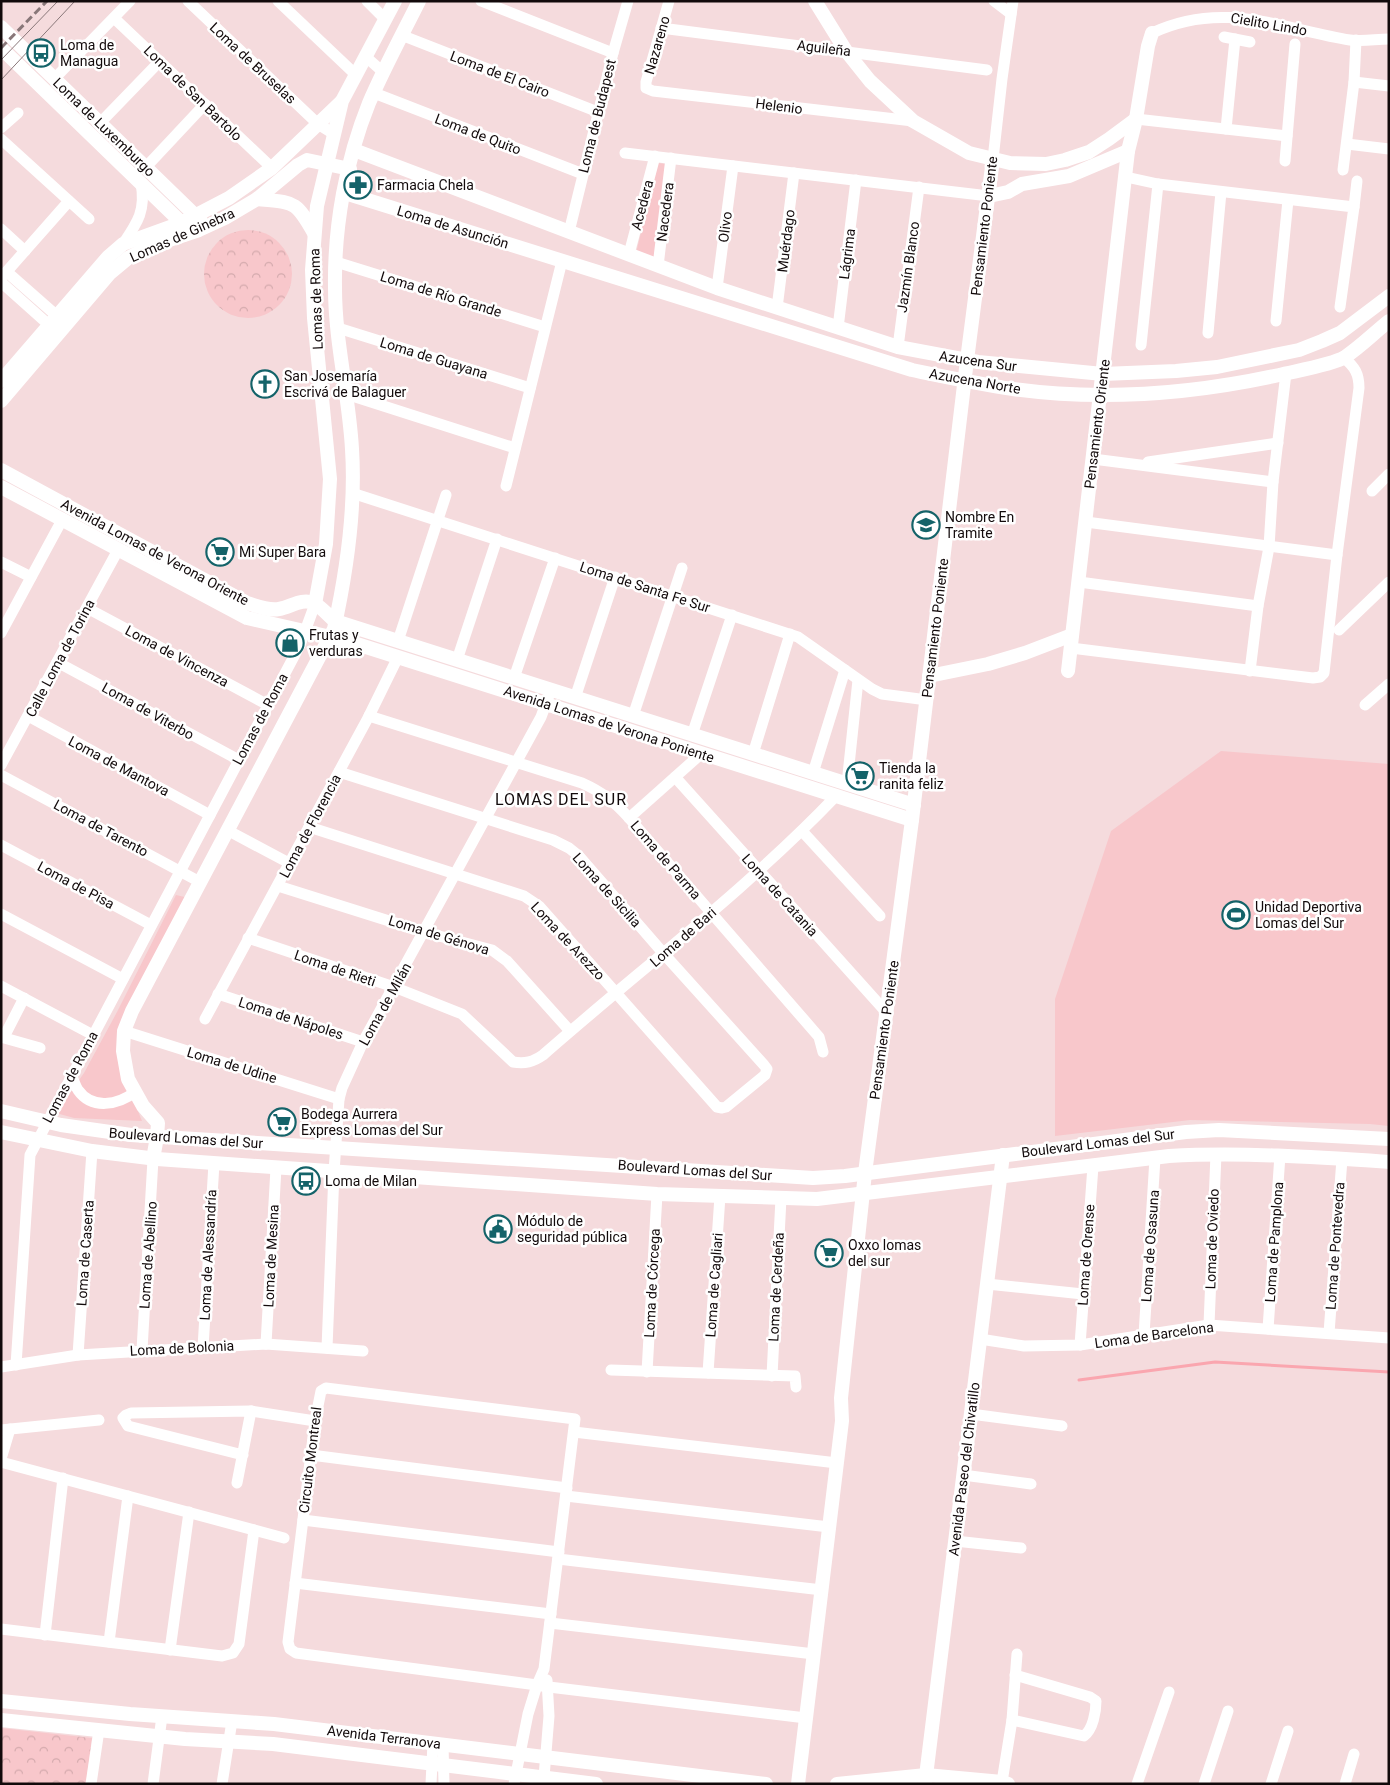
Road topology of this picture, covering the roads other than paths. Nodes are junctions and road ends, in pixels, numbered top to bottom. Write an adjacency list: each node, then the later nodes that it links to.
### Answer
1 (130, 1): 14 (street)
2 (188, 1): 46 (street, Loma de Bruselas)
3 (278, 1): 31 (street)
4 (368, 1): 15 (street)
5 (395, 1): 15 (street, Lomas de Roma)
6 (419, 1): 19 (street, Lomas de Roma)
7 (481, 1): 26 (street)
8 (628, 1): 26 (street, Loma de Budapest)
9 (669, 1): 17 (street, Nazareno)
10 (815, 1): 25 (street)
11 (994, 1): 13 (street)
12 (1013, 1): 13 (street, Pensamiento Poniente)
13 (1011, 14): 59 (street, Pensamiento Poniente)
14 (114, 18): 28 (street, Loma de San Bartolo); 32 (street)
15 (386, 18): 27 (street, Lomas de Roma)
16 (1, 28): 32 (street, Loma de Luxemburgo)
17 (661, 28): 25 (street, Aguileña); 35 (street, Nazareno)
18 (1152, 33): 21 (street, Cielito Lindo); 43 (street, Pensamiento Oriente)
19 (401, 35): 30 (street, Lomas de Roma); 41 (street, Loma de El Cairo)
20 (1389, 39): 21 (street, Cielito Lindo)
21 (1356, 40): 33 (street)
22 (1250, 42): 48 (street)
23 (1295, 44): 50 (street)
24 (1, 48): 38 (street, Loma de Luxemburgo)
25 (846, 51): 29 (street, Aguileña); 44 (street)
26 (613, 53): 41 (street, Loma de Budapest)
27 (365, 56): 30 (street); 31 (street, Lomas de Roma)
28 (160, 61): 40 (street, Loma de San Bartolo); 45 (street)
29 (987, 70)
30 (383, 72): 37 (street, Lomas de Roma)
31 (356, 75): 39 (street, Lomas de Roma)
32 (54, 79): 36 (street, Loma de Luxemburgo)
33 (1354, 82): 34 (street); 52 (street)
34 (1389, 86)
35 (646, 88): 44 (street, Helenio)
36 (66, 90): 38 (street); 45 (street, Loma de Luxemburgo)
37 (374, 93): 54 (street, Lomas de Roma); 68 (street, Loma de Quito)
38 (56, 101): 72 (street, Loma de Luxemburgo)
39 (342, 101): 46 (street); 49 (street, Lomas de Roma)
40 (205, 104): 62 (street); 64 (street, Loma de San Bartolo)
41 (598, 112): 68 (street, Loma de Budapest)
42 (18, 113): 47 (street)
43 (1136, 119): 48 (street); 55 (street, Pensamiento Oriente); 59 (street)
44 (913, 121): 59 (street)
45 (100, 123): 62 (street, Loma de Luxemburgo)
46 (318, 124): 49 (street, Loma de Bruselas); 64 (street)
47 (1, 128)
48 (1226, 129): 50 (street)
49 (334, 134): 61 (street, Lomas de Roma)
50 (1287, 136): 60 (street)
51 (1, 139): 80 (street)
52 (1348, 144): 53 (street); 66 (street)
53 (1389, 149)
54 (354, 150): 65 (street, Lomas de Roma); 87 (street, Azucena Sur)
55 (1128, 151): 69 (street, Pensamiento Oriente); 77 (street)
56 (625, 153): 57 (street)
57 (655, 156): 58 (street); 91 (street, Acedera)
58 (671, 158): 63 (street); 94 (street, Nacedera)
59 (993, 159): 77 (street, Pensamiento Poniente)
60 (1284, 161)
61 (327, 164): 65 (street, Lomas de Ginebra); 78 (street, Lomas de Ginebra); 88 (street, Lomas de Roma)
62 (146, 166): 82 (street, Loma de Luxemburgo)
63 (733, 166): 67 (street); 96 (street, Olivo)
64 (272, 168): 82 (street)
65 (350, 169): 76 (street, Lomas de Roma)
66 (1343, 170)
67 (794, 173): 70 (street); 99 (street, Muérdago)
68 (583, 174): 87 (street, Loma de Budapest)
69 (1126, 177): 73 (street); 112 (street, Pensamiento Oriente)
70 (856, 180): 74 (street); 105 (street, Lágrima)
71 (1357, 181): 81 (street)
72 (141, 183): 85 (street, Loma de Luxemburgo); 89 (street)
73 (1158, 184): 75 (street); 107 (street)
74 (919, 188): 77 (street); 108 (street, Jazmín Blanco)
75 (1222, 192): 79 (street); 106 (street)
76 (345, 193): 92 (street, Loma de Asunción); 93 (street, Lomas de Roma)
77 (989, 196): 110 (street, Pensamiento Poniente)
78 (257, 199): 84 (street, Lomas de Ginebra); 88 (street)
79 (1288, 200): 81 (street); 101 (street)
80 (68, 201): 83 (street); 90 (street)
81 (1354, 207): 98 (street)
82 (196, 216): 84 (street, Loma de Luxemburgo); 85 (street)
83 (89, 219)
84 (208, 226): 85 (street, Lomas de Ginebra)
85 (187, 228): 89 (street); 118 (street, Lomas de Ginebra)
86 (1, 229): 90 (street)
87 (569, 232): 91 (street, Azucena Sur)
88 (314, 233): 146 (street, Lomas de Roma)
89 (123, 244): 100 (street)
90 (25, 251): 95 (street)
91 (629, 254): 94 (street, Azucena Sur)
92 (562, 260): 103 (street); 113 (street, Azucena Norte)
93 (336, 262): 103 (street, Loma de Río Grande); 104 (street, Lomas de Roma)
94 (658, 266): 96 (street, Azucena Sur)
95 (3, 277): 100 (street)
96 (717, 288): 99 (street, Azucena Sur)
97 (1389, 296): 112 (street, Azucena Sur)
98 (1340, 307)
99 (778, 308): 105 (street, Azucena Sur)
100 (53, 320): 114 (street)
101 (1276, 321)
102 (1389, 321): 109 (street, Azucena Norte)
103 (545, 327): 115 (street)
104 (338, 328): 115 (street, Loma de Guayana); 116 (street, Lomas de Roma)
105 (838, 328): 108 (street, Azucena Sur)
106 (1208, 333)
107 (1141, 345)
108 (898, 347): 110 (street, Azucena Sur)
109 (1344, 358): 111 (street, Azucena Norte); 137 (street)
110 (967, 360): 112 (street, Azucena Sur); 113 (street, Pensamiento Poniente)
111 (1286, 373): 117 (street, Azucena Norte); 119 (street)
112 (1103, 374): 117 (street, Pensamiento Oriente)
113 (964, 381): 117 (street, Azucena Norte); 164 (street, Pensamiento Poniente)
114 (1, 382)
115 (530, 388): 120 (street)
116 (346, 394): 120 (street); 129 (street, Lomas de Roma)
117 (1100, 394): 121 (street, Pensamiento Oriente)
118 (1, 401)
119 (1278, 442): 122 (street); 125 (street)
120 (515, 448): 126 (street)
121 (1093, 459): 122 (street); 133 (street, Pensamiento Oriente)
122 (1134, 464): 125 (street)
123 (1, 470): 146 (street, Avenida Lomas de Verona Oriente)
124 (1389, 474): 128 (street)
125 (1273, 482): 135 (street)
126 (506, 486)
127 (1, 487): 131 (street, Avenida Lomas de Verona Oriente)
128 (1372, 491)
129 (352, 493): 132 (street, Loma de Santa Fe Sur); 150 (street, Lomas de Roma)
130 (446, 495): 132 (street)
131 (62, 520): 136 (street, Avenida Lomas de Verona Oriente); 141 (street)
132 (438, 520): 134 (street, Loma de Santa Fe Sur); 156 (street)
133 (1086, 522): 135 (street); 143 (street, Pensamiento Oriente)
134 (496, 539): 138 (street, Loma de Santa Fe Sur); 159 (street)
135 (1268, 547): 137 (street); 147 (street)
136 (118, 550): 148 (street, Calle Loma de Torina); 152 (street, Avenida Lomas de Verona Oriente)
137 (1337, 555): 163 (street)
138 (555, 558): 142 (street, Loma de Santa Fe Sur); 165 (street)
139 (1, 562): 141 (street)
140 (682, 568): 145 (street)
141 (31, 577): 153 (street)
142 (615, 578): 145 (street, Loma de Santa Fe Sur); 169 (street)
143 (1078, 582): 147 (street); 157 (street, Pensamiento Oriente)
144 (1389, 582): 151 (street)
145 (673, 596): 149 (street, Loma de Santa Fe Sur); 176 (street)
146 (314, 604): 150 (street, Avenida Lomas de Verona Poniente); 152 (street, Lomas de Roma)
147 (1258, 606): 163 (street)
148 (87, 608): 160 (street, Calle Loma de Torina); 172 (street, Loma de Vincenza)
149 (732, 615): 154 (street, Loma de Santa Fe Sur); 177 (street)
150 (336, 622): 155 (street, Lomas de Roma); 156 (street, Avenida Lomas de Verona Poniente)
151 (1339, 630)
152 (305, 631): 155 (street, Avenida Lomas de Verona Poniente); 172 (street, Lomas de Roma)
153 (1, 632)
154 (790, 634): 161 (street, Loma de Santa Fe Sur); 179 (street)
155 (330, 636): 158 (street, Avenida Lomas de Verona Poniente); 195 (street, Lomas de Roma)
156 (398, 641): 159 (street, Avenida Lomas de Verona Poniente)
157 (1072, 642): 162 (street, Pensamiento Oriente); 163 (street); 164 (street)
158 (398, 657): 171 (street, Avenida Lomas de Verona Poniente); 175 (street, Loma de Florencia)
159 (457, 660): 165 (street, Avenida Lomas de Verona Poniente)
160 (57, 662): 174 (street, Calle Loma de Torina); 180 (street, Loma de Viterbo)
161 (845, 670): 166 (street, Loma de Santa Fe Sur); 184 (street)
162 (1068, 671)
163 (1250, 671)
164 (929, 676): 170 (street, Pensamiento Poniente)
165 (514, 678): 168 (street, Avenida Lomas de Verona Poniente)
166 (858, 680): 170 (street, Loma de Santa Fe Sur); 187 (street)
167 (1389, 684): 173 (street)
168 (551, 690): 169 (street, Avenida Lomas de Verona Poniente); 171 (street, Loma de Milán)
169 (575, 698): 176 (street, Avenida Lomas de Verona Poniente)
170 (926, 700): 189 (street, Pensamiento Poniente)
171 (546, 704): 178 (street, Avenida Lomas de Verona Poniente); 181 (street, Loma de Milán)
172 (268, 705): 180 (street, Lomas de Roma)
173 (1366, 706)
174 (28, 716): 182 (street, Calle Loma de Torina); 190 (street, Loma de Mantova)
175 (369, 716): 181 (street, Loma de Parma); 183 (street, Loma de Florencia)
176 (633, 716): 177 (street, Avenida Lomas de Verona Poniente)
177 (692, 735): 179 (street, Avenida Lomas de Verona Poniente)
178 (702, 753): 186 (street); 188 (street, Avenida Lomas de Verona Poniente)
179 (753, 754): 184 (street, Avenida Lomas de Verona Poniente)
180 (239, 760): 190 (street, Lomas de Roma)
181 (516, 762): 191 (street, Loma de Milán); 192 (street, Loma de Parma)
182 (1, 766)
183 (339, 772): 191 (street, Loma de Sicilia); 194 (street, Loma de Florencia)
184 (813, 773): 187 (street, Avenida Lomas de Verona Poniente)
185 (1, 774): 199 (street, Loma de Tarento)
186 (675, 777): 192 (street); 200 (street, Loma de Catania)
187 (846, 784): 189 (street, Avenida Lomas de Verona Poniente)
188 (836, 796): 193 (street, Avenida Lomas de Verona Poniente); 196 (street, Loma de Bari)
189 (914, 805): 193 (street, Pensamiento Poniente)
190 (210, 815): 199 (street, Lomas de Roma)
191 (486, 818): 201 (street, Loma de Milán); 210 (street, Loma de Sicilia)
192 (629, 818): 204 (street, Loma de Parma)
193 (912, 820): 217 (street, Pensamiento Poniente)
194 (309, 827): 198 (street, Loma de Florencia); 201 (street, Loma de Arezzo)
195 (227, 830): 198 (street); 202 (street, Lomas de Roma)
196 (802, 831): 200 (street, Loma de Bari); 206 (street)
197 (1, 845): 207 (street, Loma de Pisa)
198 (289, 863): 203 (street, Loma de Florencia)
199 (180, 871): 202 (street, Loma de Tarento); 207 (street, Lomas de Roma)
200 (758, 871): 204 (street, Loma de Bari); 217 (street, Loma de Catania)
201 (456, 874): 208 (street, Loma de Milán); 214 (street, Loma de Arezzo)
202 (200, 882): 220 (street, Lomas de Roma)
203 (278, 886): 208 (street, Loma de Génova); 209 (street, Loma de Florencia)
204 (710, 912): 210 (street, Loma de Bari); 225 (street, Loma de Parma)
205 (1, 914): 211 (street)
206 (880, 916)
207 (151, 925): 211 (street, Lomas de Roma)
208 (424, 932): 213 (street, Loma de Milán); 219 (street, Loma de Génova)
209 (248, 938): 213 (street, Loma de Rieti); 215 (street, Loma de Florencia)
210 (664, 954): 214 (street, Loma de Bari); 227 (street, Loma de Sicilia)
211 (123, 979): 221 (street, Lomas de Roma)
212 (1, 986): 216 (street)
213 (394, 987): 223 (street, Loma de Milán); 226 (street, Loma de Rieti)
214 (617, 993): 219 (street, Loma de Bari); 227 (street, Loma de Arezzo)
215 (218, 994): 218 (street, Loma de Florencia); 223 (street, Loma de Nápoles)
216 (24, 998): 221 (street); 222 (street)
217 (886, 1013): 252 (street, Pensamiento Poniente)
218 (205, 1019)
219 (570, 1031): 226 (street, Loma de Bari)
220 (124, 1032): 229 (street, Lomas de Roma); 230 (street, Loma de Udine)
221 (93, 1035): 228 (street, Lomas de Roma)
222 (3, 1037): 224 (street)
223 (363, 1042): 230 (street, Loma de Milán)
224 (40, 1048)
225 (823, 1052)
226 (520, 1063)
227 (767, 1069)
228 (72, 1075): 229 (street); 232 (street, Lomas de Roma)
229 (135, 1092): 234 (street, Lomas de Roma)
230 (340, 1098): 238 (street, Loma de Milán)
231 (1, 1111): 232 (street, Boulevard Lomas del Sur)
232 (47, 1122): 234 (street, Boulevard Lomas del Sur); 237 (street, Lomas de Roma)
233 (1, 1132): 237 (street, Boulevard Lomas del Sur)
234 (158, 1137): 238 (street, Boulevard Lomas del Sur); 244 (street)
235 (1373, 1138): 236 (street, Boulevard Lomas del Sur); 241 (street, Boulevard Lomas del Sur); 246 (street)
236 (1389, 1139)
237 (37, 1140): 239 (street, Boulevard Lomas del Sur); 273 (street, Lomas de Roma)
238 (336, 1148): 251 (street, Loma de Milán); 252 (street, Boulevard Lomas del Sur)
239 (92, 1151): 244 (street, Boulevard Lomas del Sur); 272 (street, Loma de Caserta)
240 (1216, 1154): 242 (street, Boulevard Lomas del Sur); 243 (street, Boulevard Lomas del Sur); 260 (street, Loma de Oviedo)
241 (1003, 1155): 252 (street, Boulevard Lomas del Sur); 253 (street, Avenida Paseo del Chivatillo)
242 (1280, 1155): 245 (street, Boulevard Lomas del Sur); 261 (street, Loma de Pamplona)
243 (1155, 1158): 249 (street, Boulevard Lomas del Sur); 263 (street, Loma de Osasuna)
244 (153, 1159): 248 (street, Boulevard Lomas del Sur); 270 (street, Loma de Abellino)
245 (1342, 1159): 246 (street, Boulevard Lomas del Sur); 262 (street, Loma de Pontevedra)
246 (1372, 1161): 247 (street, Boulevard Lomas del Sur)
247 (1389, 1162)
248 (214, 1163): 250 (street, Boulevard Lomas del Sur); 268 (street, Loma de Alessandría)
249 (1093, 1166): 253 (street, Boulevard Lomas del Sur); 259 (street, Loma de Orense)
250 (276, 1168): 251 (street, Boulevard Lomas del Sur); 266 (street, Loma de Mesina)
251 (334, 1172): 254 (street, Boulevard Lomas del Sur); 269 (street, Loma de Milán)
252 (865, 1173): 255 (street, Pensamiento Poniente)
253 (1000, 1177): 255 (street, Boulevard Lomas del Sur); 258 (street, Avenida Paseo del Chivatillo)
254 (657, 1194): 256 (street, Boulevard Lomas del Sur); 276 (street, Loma de Córcega)
255 (862, 1195): 257 (street, Boulevard Lomas del Sur); 290 (street)
256 (720, 1196): 257 (street, Boulevard Lomas del Sur); 277 (street, Loma de Cagliari)
257 (781, 1198): 278 (street, Loma de Cerdeña)
258 (987, 1284): 259 (street); 265 (street, Avenida Paseo del Chivatillo)
259 (1083, 1294): 267 (street, Loma de Orense)
260 (1209, 1325): 261 (street, Loma de Barcelona); 263 (street, Loma de Barcelona)
261 (1268, 1329): 262 (street, Loma de Barcelona)
262 (1329, 1333): 264 (street, Loma de Barcelona)
263 (1144, 1335): 267 (street, Loma de Barcelona)
264 (1389, 1338)
265 (980, 1339): 267 (street, Loma de Barcelona); 281 (street, Avenida Paseo del Chivatillo)
266 (266, 1344): 268 (street, Loma de Bolonia); 269 (street, Loma de Bolonia)
267 (1080, 1345)
268 (203, 1348): 270 (street, Loma de Bolonia)
269 (327, 1348): 271 (street, Loma de Bolonia)
270 (142, 1350): 272 (street, Loma de Bolonia)
271 (363, 1351)
272 (78, 1355): 273 (street, Loma de Bolonia)
273 (16, 1364): 274 (street, Loma de Bolonia)
274 (1, 1367)
275 (611, 1370): 276 (street)
276 (647, 1372): 277 (street)
277 (708, 1374): 278 (street)
278 (772, 1376): 279 (street)
279 (796, 1387)
280 (251, 1411): 283 (street); 287 (street); 287 (street)
281 (971, 1414): 284 (street); 291 (street, Avenida Paseo del Chivatillo)
282 (99, 1420): 285 (street)
283 (314, 1421): 286 (street, Circuito Montreal); 288 (street, Circuito Montreal)
284 (1062, 1426)
285 (6, 1430): 289 (street)
286 (574, 1432): 290 (street); 295 (street)
287 (243, 1455): 293 (street)
288 (310, 1455): 295 (street); 298 (street, Circuito Montreal)
289 (1, 1460): 292 (street)
290 (837, 1463): 299 (street)
291 (963, 1475): 294 (street); 302 (street, Avenida Paseo del Chivatillo)
292 (63, 1478): 296 (street); 309 (street)
293 (237, 1484)
294 (1032, 1484)
295 (566, 1492): 299 (street); 304 (street)
296 (128, 1496): 297 (street); 310 (street)
297 (190, 1512): 300 (street); 311 (street)
298 (303, 1520): 304 (street); 305 (street, Circuito Montreal)
299 (829, 1527): 306 (street)
300 (254, 1530): 301 (street); 311 (street)
301 (284, 1538)
302 (955, 1541): 303 (street); 337 (street, Avenida Paseo del Chivatillo)
303 (1021, 1548)
304 (558, 1556): 306 (street); 307 (street)
305 (295, 1583): 307 (street); 316 (street, Circuito Montreal)
306 (822, 1590): 312 (street)
307 (551, 1618): 312 (street); 314 (street)
308 (1, 1629): 309 (street)
309 (45, 1635): 310 (street)
310 (109, 1642): 311 (street)
311 (170, 1650)
312 (814, 1654): 322 (street)
313 (1017, 1654): 315 (street)
314 (544, 1669): 316 (street); 317 (street)
315 (1015, 1675): 325 (street); 325 (street)
316 (537, 1685): 317 (street, Circuito Montreal); 331 (street)
317 (549, 1687): 322 (street, Circuito Montreal); 333 (street)
318 (1169, 1692): 349 (street)
319 (1, 1700): 321 (street, Avenida Terranova)
320 (1228, 1711): 350 (street)
321 (162, 1716): 324 (street, Avenida Terranova); 328 (street)
322 (806, 1718): 347 (street)
323 (1, 1720): 326 (street, Avenida Terranova)
324 (232, 1720): 329 (street); 330 (street, Avenida Terranova)
325 (1012, 1720): 339 (street)
326 (99, 1730): 328 (street, Avenida Terranova); 340 (street)
327 (1288, 1731): 351 (street)
328 (160, 1736): 329 (street, Avenida Terranova); 341 (street)
329 (229, 1741): 334 (street, Avenida Terranova); 342 (street)
330 (438, 1744): 331 (street, Avenida Terranova); 334 (street)
331 (520, 1754): 333 (street, Avenida Terranova); 336 (street)
332 (1354, 1754): 352 (street)
333 (546, 1757): 335 (street); 346 (street, Avenida Terranova)
334 (438, 1764): 336 (street, Avenida Terranova); 343 (street); 344 (street)
335 (544, 1778): 336 (street, Avenida Terranova); 338 (street, Avenida Terranova)
336 (515, 1779)
337 (925, 1779): 339 (street); 348 (street)
338 (581, 1783): 345 (street, Avenida Terranova)
339 (1005, 1783)
340 (91, 1784)
341 (154, 1784)
342 (222, 1784)
343 (431, 1784)
344 (444, 1784)
345 (596, 1784)
346 (766, 1784)
347 (798, 1784)
348 (837, 1784)
349 (1137, 1784)
350 (1204, 1784)
351 (1271, 1784)
352 (1345, 1784)

